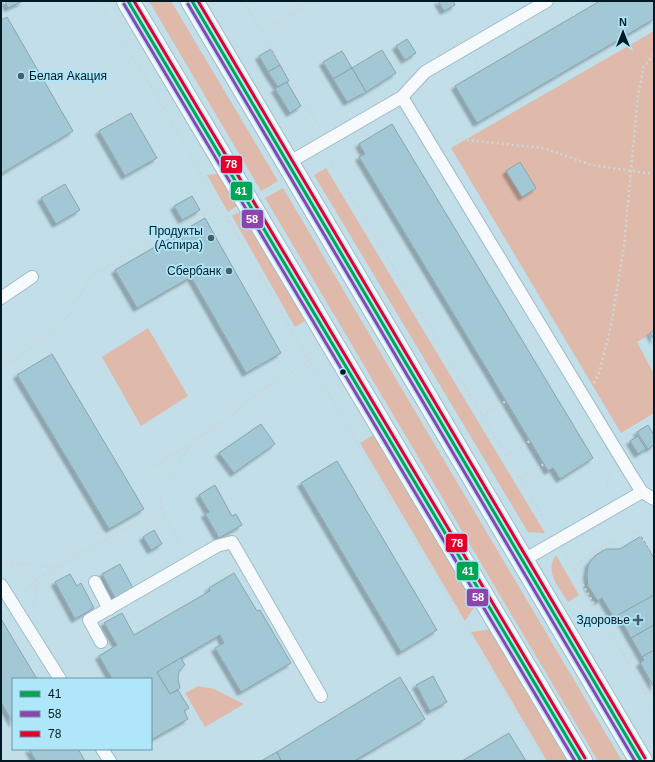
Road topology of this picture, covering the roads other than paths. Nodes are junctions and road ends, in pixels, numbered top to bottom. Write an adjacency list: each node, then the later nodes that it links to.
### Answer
1 (128, 1): 19 (main road)
2 (192, 1): 5 (main road)
3 (547, 1): 4 (lane)
4 (402, 97): 5 (lane); 8 (lane)
5 (288, 163): 10 (main road)
6 (32, 277): 7 (lane)
7 (1, 298)
8 (642, 492): 9 (lane); 10 (lane)
9 (654, 499)
10 (522, 561): 20 (main road)
11 (95, 582): 13 (lane)
12 (1, 585): 15 (lane)
13 (109, 609): 14 (lane); 16 (lane)
14 (101, 642)
15 (59, 678)
16 (321, 696)
17 (103, 750): 18 (lane)
18 (110, 761)
19 (581, 761)
20 (641, 761)

